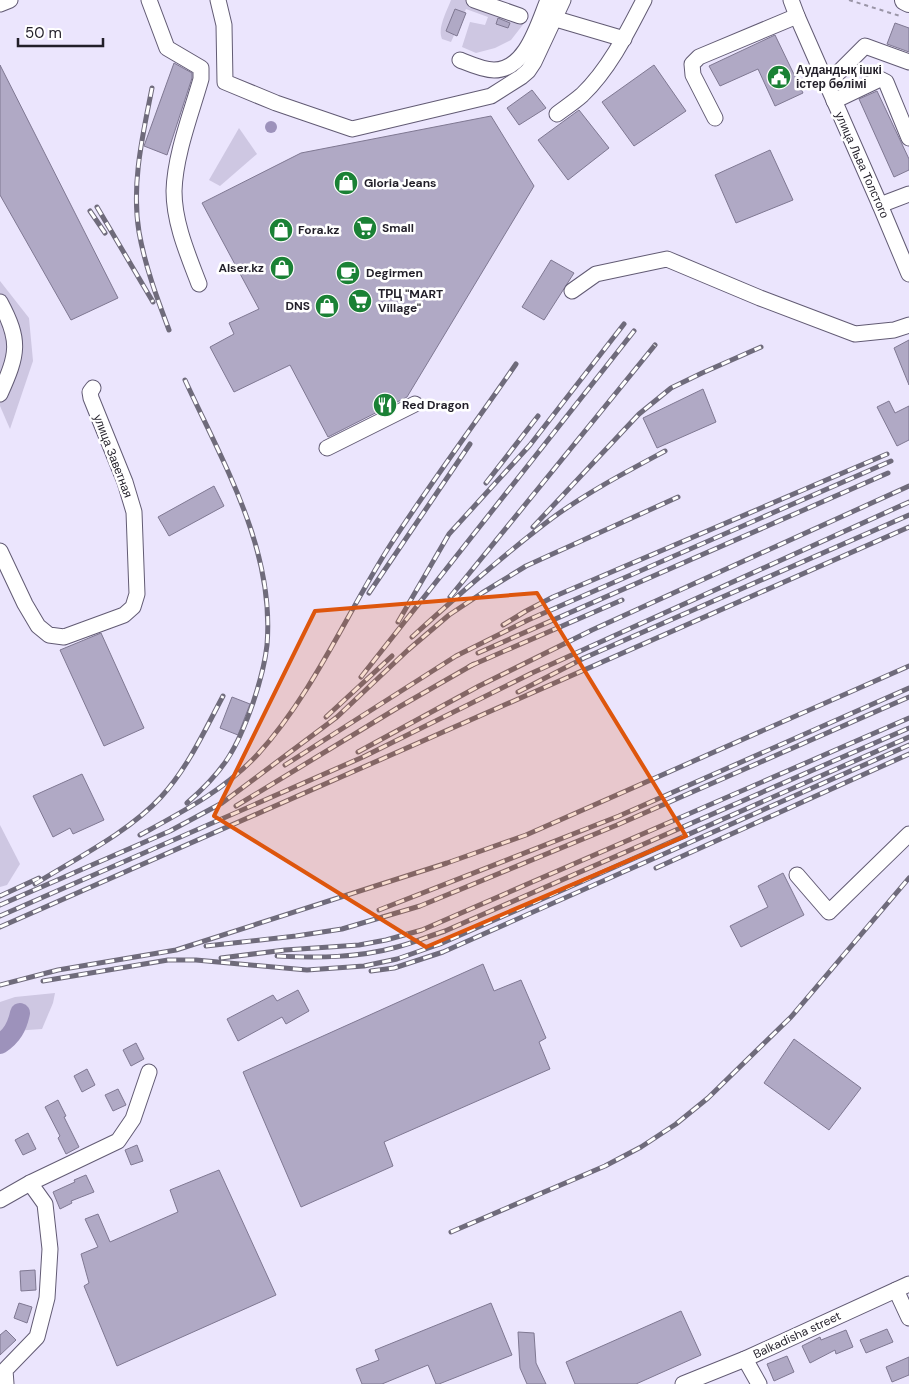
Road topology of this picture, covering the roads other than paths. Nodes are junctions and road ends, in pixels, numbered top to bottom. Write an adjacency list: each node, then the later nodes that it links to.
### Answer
1 (10, 0): 9 (street)
2 (149, 0): 24 (street)
3 (218, 0): 12 (street)
4 (474, 0): 10 (street)
5 (548, 0): 12 (street)
6 (563, 0): 12 (street)
7 (644, 0): 13 (street)
8 (791, 0): 11 (street, улица Льва Толстого)
9 (0, 4)
10 (520, 16)
11 (796, 16): 16 (street, улица Льва Толстого); 19 (street)
12 (548, 17): 13 (street); 14 (street)
13 (624, 39): 18 (street)
14 (460, 60)
15 (909, 62): 16 (street)
16 (827, 84): 17 (street, улица Льва Толстого)
17 (834, 101): 20 (street); 22 (street, улица Льва Толстого)
18 (557, 114)
19 (715, 118)
20 (909, 138)
21 (909, 194): 22 (street)
22 (880, 205): 23 (street, улица Льва Толстого)
23 (909, 274)
24 (199, 284)
25 (572, 291): 27 (street)
26 (0, 302): 29 (street)
27 (909, 325)
28 (93, 388): 32 (street, улица Заветная)
29 (0, 394)
30 (415, 404): 31 (street)
31 (327, 448)
32 (0, 551)
33 (909, 834): 34 (street)
34 (797, 875)
35 (149, 1072): 36 (street)
36 (30, 1184): 37 (street); 41 (street)
37 (0, 1200)
38 (902, 1287): 39 (street); 40 (street, Balkadisha street)
39 (909, 1318)
40 (745, 1359): 42 (street, Balkadisha street); 43 (street)
41 (6, 1384)
42 (683, 1384)
43 (758, 1384)

